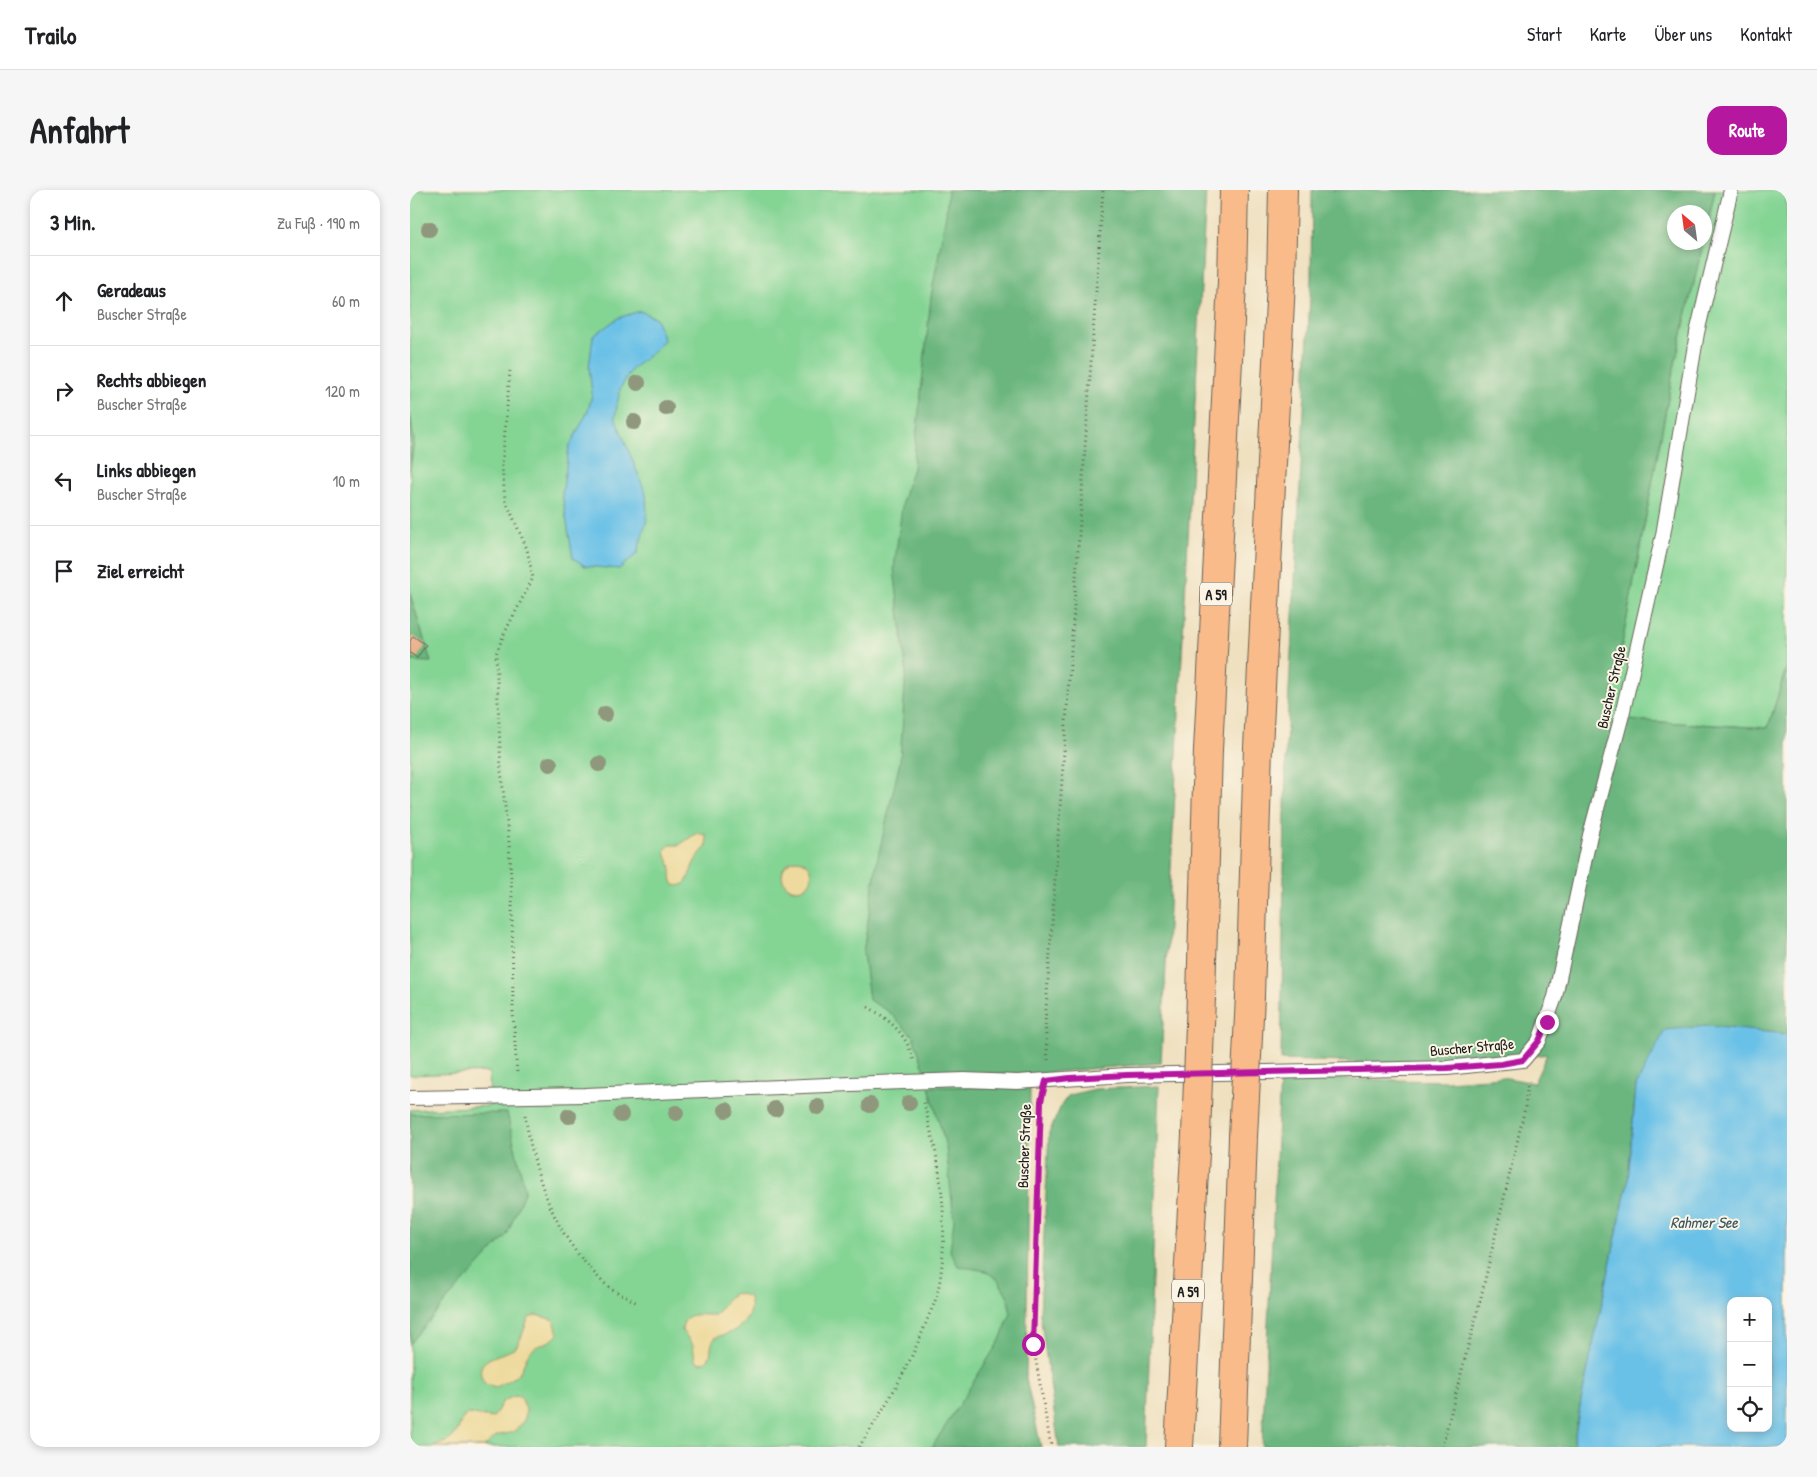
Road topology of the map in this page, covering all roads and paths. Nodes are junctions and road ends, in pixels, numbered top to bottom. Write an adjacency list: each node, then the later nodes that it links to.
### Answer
1 (1103, 190): 9 (path)
2 (1234, 190): 17 (highway, A 59, bridge)
3 (1283, 190): 18 (highway, bridge)
4 (1731, 190): 7 (lane, Buscher Straße)
5 (510, 371): 10 (path)
6 (868, 1007): 8 (path)
7 (1523, 1060): 9 (lane, Buscher Straße); 19 (path)
8 (920, 1081): 9 (lane); 10 (lane)
9 (1046, 1081): 16 (path, Buscher Straße)
10 (521, 1095): 11 (lane)
11 (410, 1098)
12 (926, 1112): 15 (path)
13 (525, 1118): 14 (path)
14 (637, 1303)
15 (859, 1447)
16 (1051, 1447)
17 (1179, 1447)
18 (1232, 1447)
19 (1442, 1447)

